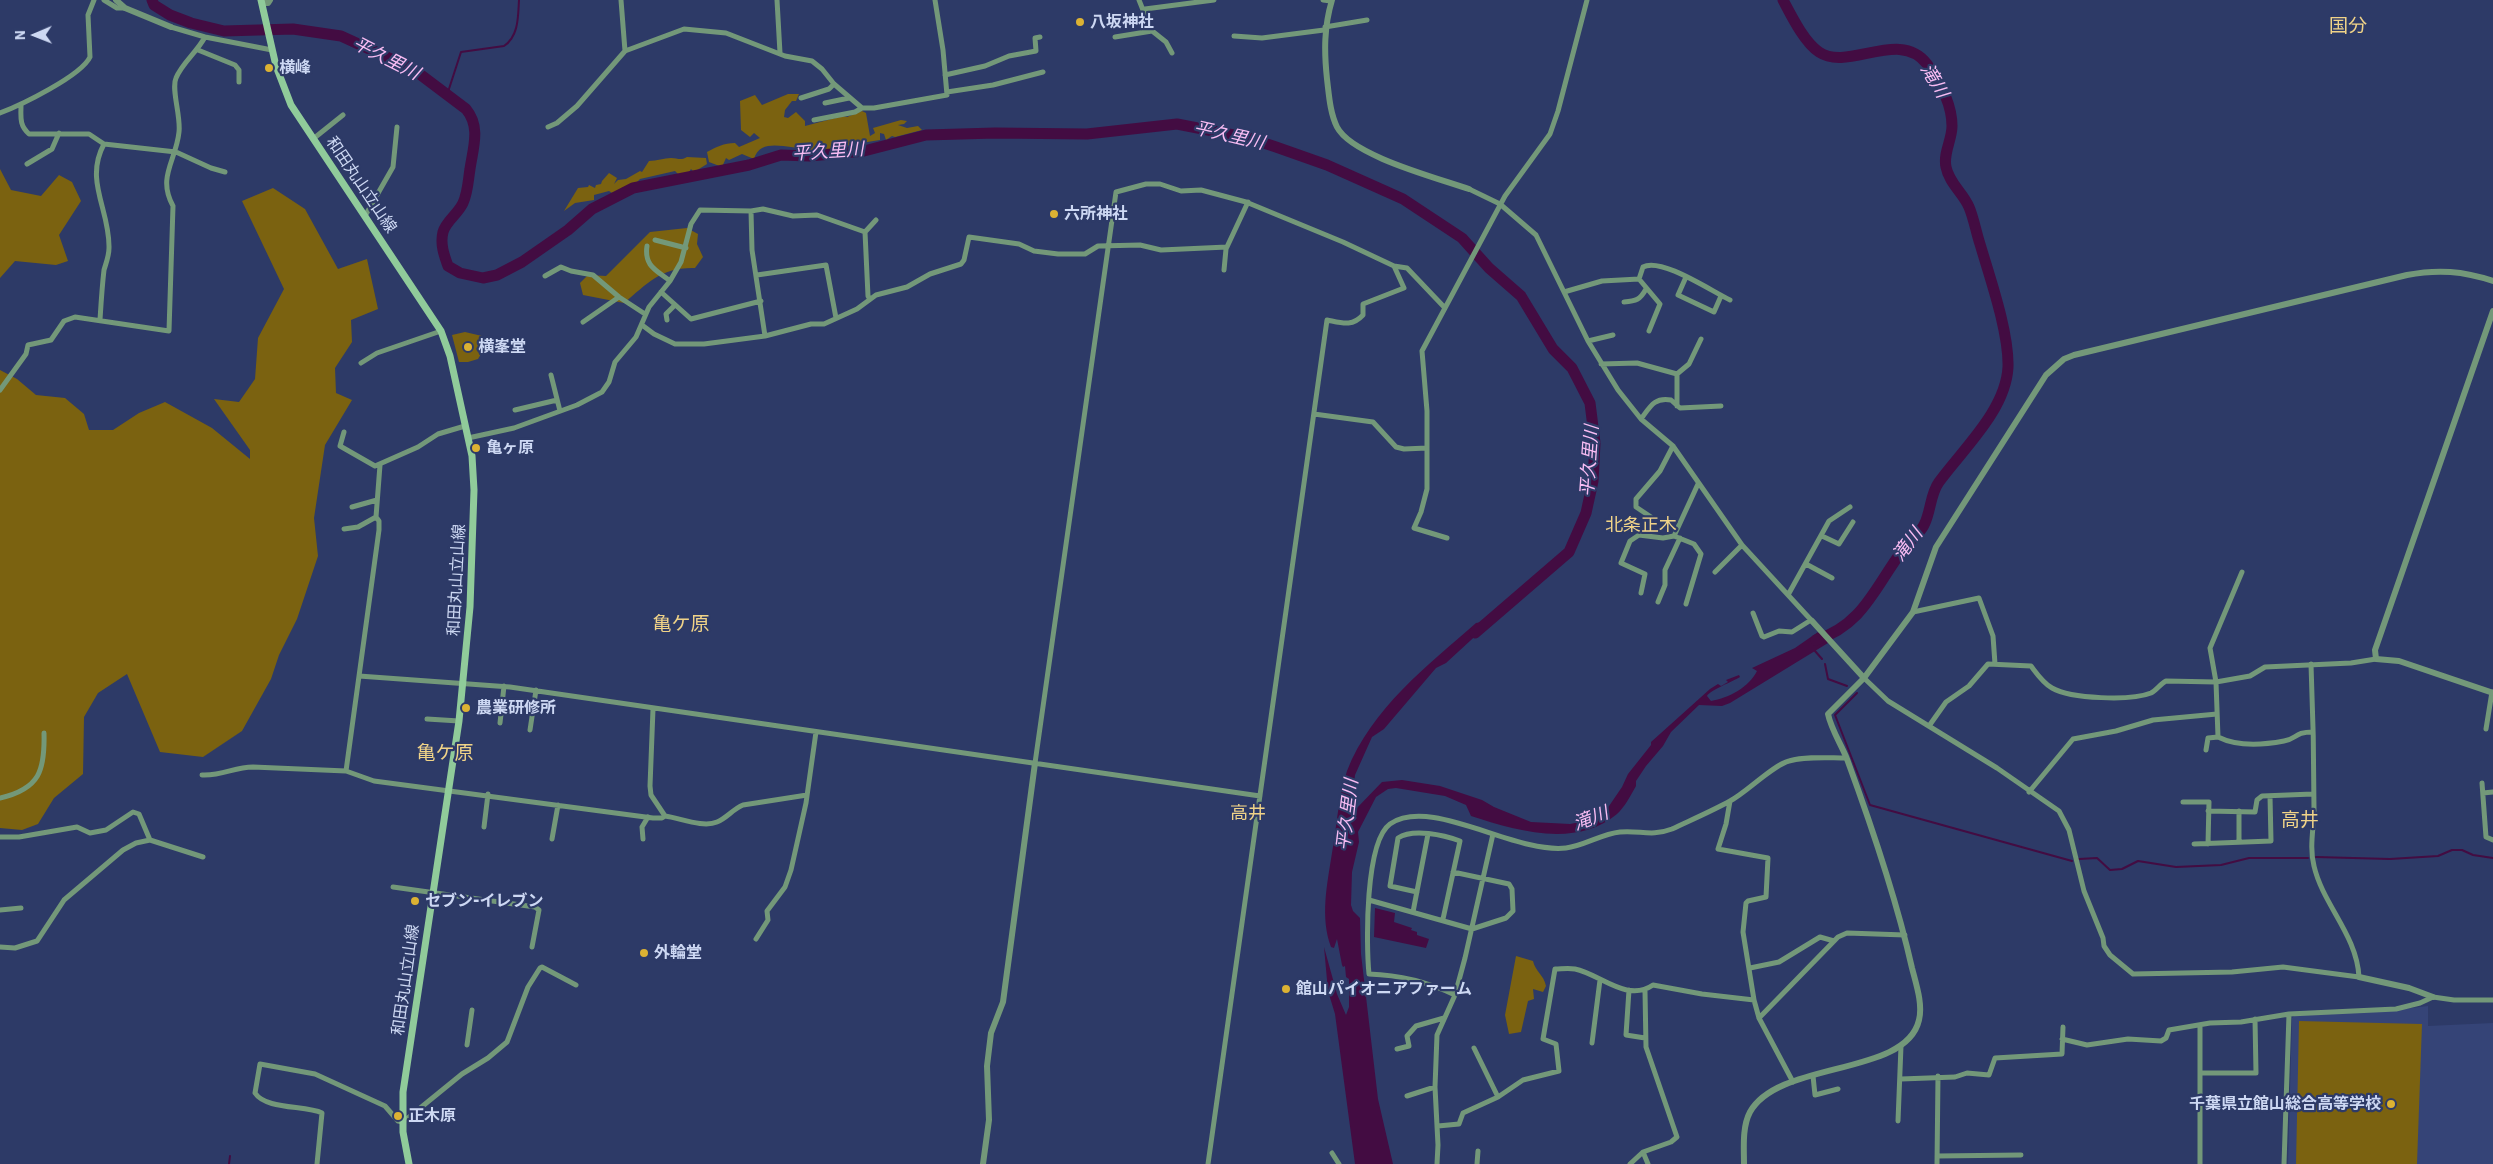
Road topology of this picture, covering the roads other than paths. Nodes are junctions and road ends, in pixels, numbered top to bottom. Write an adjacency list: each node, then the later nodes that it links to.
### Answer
1 (94, 0): 37 (street)
2 (104, 0): 14 (street)
3 (116, 0): 14 (street)
4 (270, 0): 13 (street)
5 (621, 0): 26 (street)
6 (777, 0): 27 (street)
7 (935, 0): 30 (street)
8 (1139, 0): 15 (street)
9 (1214, 0): 15 (street)
10 (1324, 0): 11 (street)
11 (1331, 0): 18 (street)
12 (1587, 0): 52 (street)
13 (262, 3): 24 (main road, 和田丸山立山線)
14 (125, 8): 17 (street)
15 (1145, 9): 19 (street)
16 (1366, 20): 18 (street)
17 (171, 27): 21 (street)
18 (1324, 28): 20 (street); 50 (street)
19 (1152, 31): 23 (street); 28 (street)
20 (1234, 36)
21 (205, 37): 24 (street); 25 (street)
22 (1040, 37): 30 (street)
23 (1115, 37)
24 (272, 47): 45 (main road, 和田丸山立山線)
25 (198, 50): 31 (street); 47 (street)
26 (625, 51): 27 (street); 43 (street)
27 (780, 53): 32 (street)
28 (1172, 53)
29 (1043, 72): 33 (street)
30 (945, 75): 33 (street)
31 (239, 82)
32 (834, 84): 34 (street); 35 (street)
33 (947, 92): 38 (street)
34 (801, 98)
35 (850, 98): 36 (street); 38 (street)
36 (825, 103)
37 (21, 105): 39 (street); 44 (street)
38 (862, 108): 41 (street)
39 (0, 113)
40 (343, 115): 45 (street)
41 (814, 120)
42 (397, 126): 54 (street)
43 (548, 127)
44 (58, 133): 46 (street); 48 (street)
45 (313, 138): 54 (main road, 和田丸山立山線)
46 (104, 144): 47 (street); 84 (street)
47 (176, 152): 49 (street); 84 (street)
48 (27, 164)
49 (225, 172)
50 (1469, 189): 52 (street)
51 (1248, 202): 59 (street); 60 (street); 62 (street)
52 (1500, 204): 72 (street); 80 (street)
53 (751, 211): 56 (street); 61 (street); 64 (street)
54 (365, 216): 88 (main road, 和田丸山立山線)
55 (876, 220): 56 (street)
56 (865, 232): 75 (street)
57 (656, 240): 61 (street)
58 (647, 246): 68 (street)
59 (1110, 246): 60 (street); 75 (street); 159 (street)
60 (1227, 247): 63 (street)
61 (686, 248): 68 (street)
62 (1394, 266): 80 (street); 104 (street)
63 (1224, 270)
64 (757, 275): 77 (street); 83 (street)
65 (545, 276): 74 (street)
66 (1686, 277): 67 (street); 73 (street); 73 (street)
67 (1639, 279): 70 (street); 72 (street)
68 (670, 281): 71 (street)
69 (2493, 281): 132 (street)
70 (1646, 289): 78 (street); 89 (street)
71 (661, 292): 79 (street); 82 (street)
72 (1564, 292): 93 (street)
73 (1721, 296): 76 (street)
74 (620, 297): 82 (street); 86 (street)
75 (870, 299): 83 (street)
76 (1730, 300)
77 (761, 301): 79 (street); 91 (street)
78 (1624, 302)
79 (675, 305): 85 (street)
80 (1445, 308): 110 (street)
81 (2493, 311): 135 (street)
82 (645, 314): 87 (street)
83 (836, 318): 91 (street)
84 (100, 320): 98 (street)
85 (667, 320)
86 (584, 322)
87 (642, 325): 91 (street); 103 (street)
88 (441, 331): 94 (street); 106 (main road, 和田丸山立山線)
89 (1649, 331)
90 (1613, 335): 93 (street)
91 (764, 336)
92 (1701, 339): 96 (street)
93 (1588, 341): 95 (street)
94 (361, 363)
95 (1601, 364): 96 (street); 105 (street)
96 (1677, 374): 100 (street)
97 (551, 375): 99 (street)
98 (0, 390)
99 (557, 400): 102 (street); 103 (street)
100 (1677, 406): 101 (street); 105 (street)
101 (1721, 406)
102 (516, 410)
103 (560, 411): 108 (street)
104 (1314, 414): 110 (street); 170 (street)
105 (1641, 419): 109 (street)
106 (465, 426): 108 (main road, 和田丸山立山線); 111 (street)
107 (344, 432): 111 (street)
108 (468, 438): 141 (main road, 和田丸山立山線)
109 (1673, 446): 112 (street); 119 (street)
110 (1427, 448): 122 (street)
111 (380, 465): 113 (street)
112 (1698, 484): 121 (street); 123 (street)
113 (377, 500): 114 (street); 116 (street)
114 (352, 507)
115 (1850, 507): 120 (street)
116 (376, 517): 118 (street); 138 (street)
117 (1853, 522): 120 (street)
118 (344, 529)
119 (1645, 536): 121 (street); 128 (street)
120 (1822, 536): 124 (street)
121 (1677, 537): 130 (street); 131 (street)
122 (1447, 538)
123 (1742, 545): 125 (street); 129 (street)
124 (1806, 564): 127 (street); 129 (street)
125 (1715, 572)
126 (2242, 572): 140 (street)
127 (1832, 578)
128 (1641, 593)
129 (1788, 595): 134 (street)
130 (1658, 602)
131 (1686, 604)
132 (1913, 612): 136 (street); 139 (street)
133 (1753, 613): 134 (street)
134 (1811, 620): 139 (street)
135 (2376, 659): 137 (street); 144 (street)
136 (1995, 664): 140 (street); 150 (street)
137 (2311, 664): 140 (street); 154 (street)
138 (359, 676): 141 (street); 160 (street)
139 (1864, 678): 150 (street); 158 (street)
140 (2216, 682): 146 (street)
141 (464, 683): 142 (street); 148 (main road, 和田丸山立山線)
142 (504, 686): 143 (street); 149 (street)
143 (536, 690): 145 (street); 152 (street)
144 (2492, 692): 151 (street)
145 (653, 709): 153 (street); 178 (street)
146 (2217, 714): 156 (street); 164 (street)
147 (427, 719): 148 (street)
148 (459, 721): 163 (main road, 和田丸山立山線)
149 (500, 723)
150 (1928, 726): 164 (street)
151 (2486, 729)
152 (530, 730)
153 (816, 732): 159 (street); 169 (street)
154 (2313, 732): 156 (street); 168 (street)
155 (44, 733): 172 (street)
156 (2218, 738): 157 (street)
157 (2206, 750)
158 (1846, 758): 173 (street); 203 (street)
159 (1035, 763): 170 (street); 251 (street)
160 (346, 771): 161 (street); 163 (street)
161 (202, 775)
162 (2482, 783): 166 (street)
163 (449, 789): 167 (street); 196 (main road, 和田丸山立山線)
164 (2029, 792): 209 (street)
165 (2493, 792): 166 (street)
166 (2483, 793): 187 (street)
167 (488, 794): 175 (street); 180 (street)
168 (2314, 794): 171 (street); 209 (street)
169 (807, 795): 178 (street); 204 (street)
170 (1260, 796): 252 (street)
171 (2270, 796): 177 (street); 188 (street)
172 (0, 798)
173 (1730, 801): 182 (street); 208 (street)
174 (2183, 802): 176 (street)
175 (558, 805): 179 (street); 184 (street)
176 (2208, 811): 177 (street); 190 (street)
177 (2239, 812): 188 (street)
178 (665, 816): 179 (street)
179 (648, 817): 185 (street)
180 (484, 827)
181 (1428, 834): 192 (street); 195 (street); 195 (street)
182 (1492, 834): 193 (street); 197 (street)
183 (0, 836): 186 (street)
184 (552, 839)
185 (643, 839)
186 (150, 840): 191 (street); 206 (street)
187 (2493, 840)
188 (2239, 842): 190 (street)
189 (2194, 844): 190 (street)
190 (2208, 844)
191 (203, 858)
192 (1453, 872): 193 (street); 201 (street)
193 (1483, 878): 202 (street); 202 (street)
194 (393, 887): 196 (street)
195 (1417, 892): 200 (street)
196 (433, 893): 207 (street); 242 (main road, 和田丸山立山線)
197 (1369, 900): 200 (street); 214 (street)
198 (21, 908): 199 (street)
199 (0, 910)
200 (1413, 912): 201 (street)
201 (1443, 920): 202 (street)
202 (1472, 928): 214 (street)
203 (1905, 935): 205 (street); 229 (street)
204 (756, 939)
205 (1834, 941): 208 (street); 221 (street)
206 (0, 947)
207 (532, 947)
208 (1750, 968): 216 (street)
209 (2359, 977): 215 (street)
210 (1600, 980): 212 (street); 227 (street); 240 (street)
211 (576, 985): 242 (street)
212 (1629, 990): 213 (street); 225 (street)
213 (1645, 991): 216 (street); 225 (street)
214 (1455, 995): 220 (street)
215 (2433, 997): 217 (street); 219 (street)
216 (1754, 1000): 221 (street)
217 (2493, 1000)
218 (472, 1010): 228 (street)
219 (2289, 1014): 222 (street); 261 (street)
220 (1444, 1018): 231 (street); 237 (street)
221 (1759, 1018): 236 (street)
222 (2255, 1019): 223 (street); 232 (street)
223 (2200, 1026): 226 (street); 232 (street)
224 (2063, 1027): 226 (street)
225 (1645, 1038): 245 (street)
226 (2062, 1039): 234 (street)
227 (1592, 1042)
228 (467, 1045)
229 (1901, 1046): 233 (street); 235 (street)
230 (1474, 1048): 240 (street)
231 (1397, 1049)
232 (2200, 1073): 260 (street)
233 (1813, 1076): 236 (street); 238 (street)
234 (1938, 1076): 235 (street); 248 (street)
235 (1901, 1079): 241 (street)
236 (1793, 1082): 258 (street)
237 (1435, 1087): 239 (street); 243 (street)
238 (1838, 1089)
239 (1408, 1096)
240 (1498, 1097): 243 (street)
241 (1898, 1121)
242 (403, 1122): 249 (street); 250 (main road, 和田丸山立山線)
243 (1438, 1126): 254 (street)
244 (1478, 1151): 255 (street)
245 (1643, 1152): 256 (street); 257 (street)
246 (1332, 1153): 253 (street)
247 (2022, 1155): 248 (street)
248 (1937, 1156): 259 (street)
249 (317, 1164)
250 (409, 1164)
251 (983, 1164)
252 (1208, 1164)
253 (1339, 1164)
254 (1436, 1164)
255 (1477, 1164)
256 (1630, 1164)
257 (1648, 1164)
258 (1744, 1164)
259 (1937, 1164)
260 (2200, 1164)
261 (2284, 1164)

